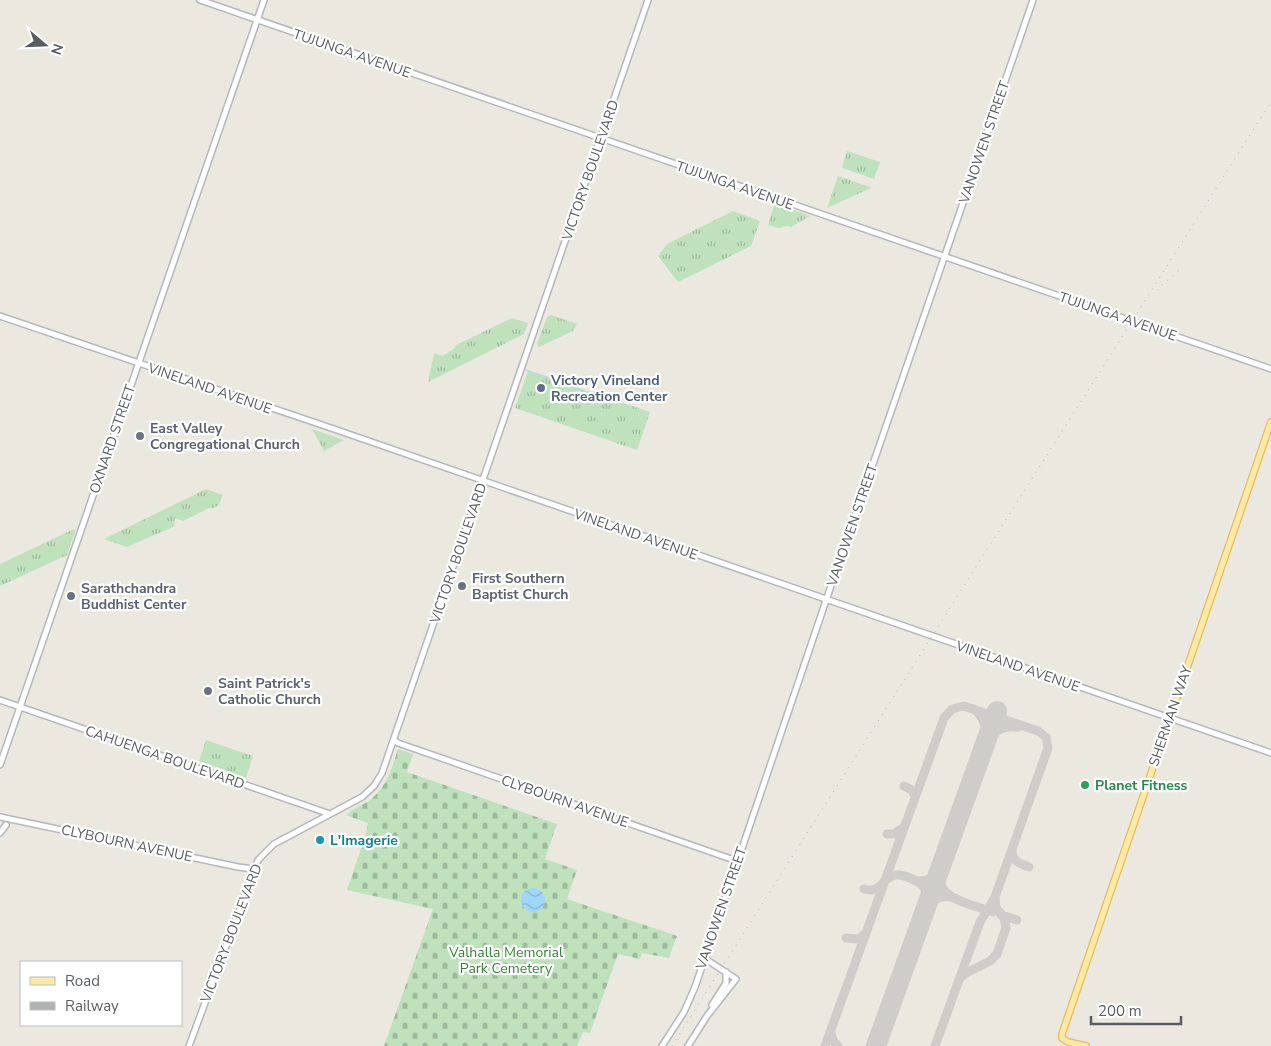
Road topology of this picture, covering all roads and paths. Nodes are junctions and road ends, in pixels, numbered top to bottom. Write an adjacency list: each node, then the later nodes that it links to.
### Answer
1 (200, 0): 5 (main road, TUJUNGA AVENUE)
2 (264, 0): 5 (main road, OXNARD STREET)
3 (648, 0): 6 (main road, VICTORY BOULEVARD)
4 (1033, 0): 7 (main road, VANOWEN STREET)
5 (258, 20): 6 (main road, TUJUNGA AVENUE); 9 (main road, OXNARD STREET)
6 (601, 138): 7 (main road, TUJUNGA AVENUE); 12 (main road, VICTORY BOULEVARD)
7 (945, 256): 10 (main road, TUJUNGA AVENUE); 13 (main road, VANOWEN STREET)
8 (0, 316): 9 (main road, VINELAND AVENUE)
9 (138, 364): 12 (main road, VINELAND AVENUE); 15 (main road, OXNARD STREET)
10 (1271, 369)
11 (1271, 422): 16 (main road, SHERMAN WAY)
12 (483, 482): 13 (main road, VINELAND AVENUE); 17 (main road, VICTORY BOULEVARD)
13 (826, 600): 16 (main road, VINELAND AVENUE); 26 (main road, VANOWEN STREET)
14 (0, 700): 15 (main road, CAHUENGA BOULEVARD)
15 (20, 707): 19 (main road, OXNARD STREET); 20 (main road, CAHUENGA BOULEVARD)
16 (1170, 718): 18 (main road, VINELAND AVENUE); 36 (main road, SHERMAN WAY)
17 (394, 740): 21 (main road, VICTORY BOULEVARD); 26 (main road, CLYBOURN AVENUE)
18 (1271, 753)
19 (0, 766)
20 (316, 809): 21 (main road, CAHUENGA BOULEVARD); 23 (main road)
21 (330, 814): 23 (main road, VICTORY BOULEVARD)
22 (0, 817): 27 (main road, CLYBOURN AVENUE)
23 (316, 822): 27 (main road, VICTORY BOULEVARD)
24 (0, 826): 25 (main road)
25 (0, 833)
26 (737, 861): 28 (main road, VANOWEN STREET)
27 (253, 869): 33 (main road, VICTORY BOULEVARD)
28 (704, 958): 29 (main road); 34 (main road, VANOWEN STREET)
29 (726, 972): 30 (main road); 31 (main road)
30 (735, 978): 31 (main road); 32 (main road)
31 (712, 1005): 32 (main road)
32 (707, 1016): 35 (main road)
33 (189, 1046)
34 (662, 1046)
35 (688, 1046)
36 (1086, 1046)

